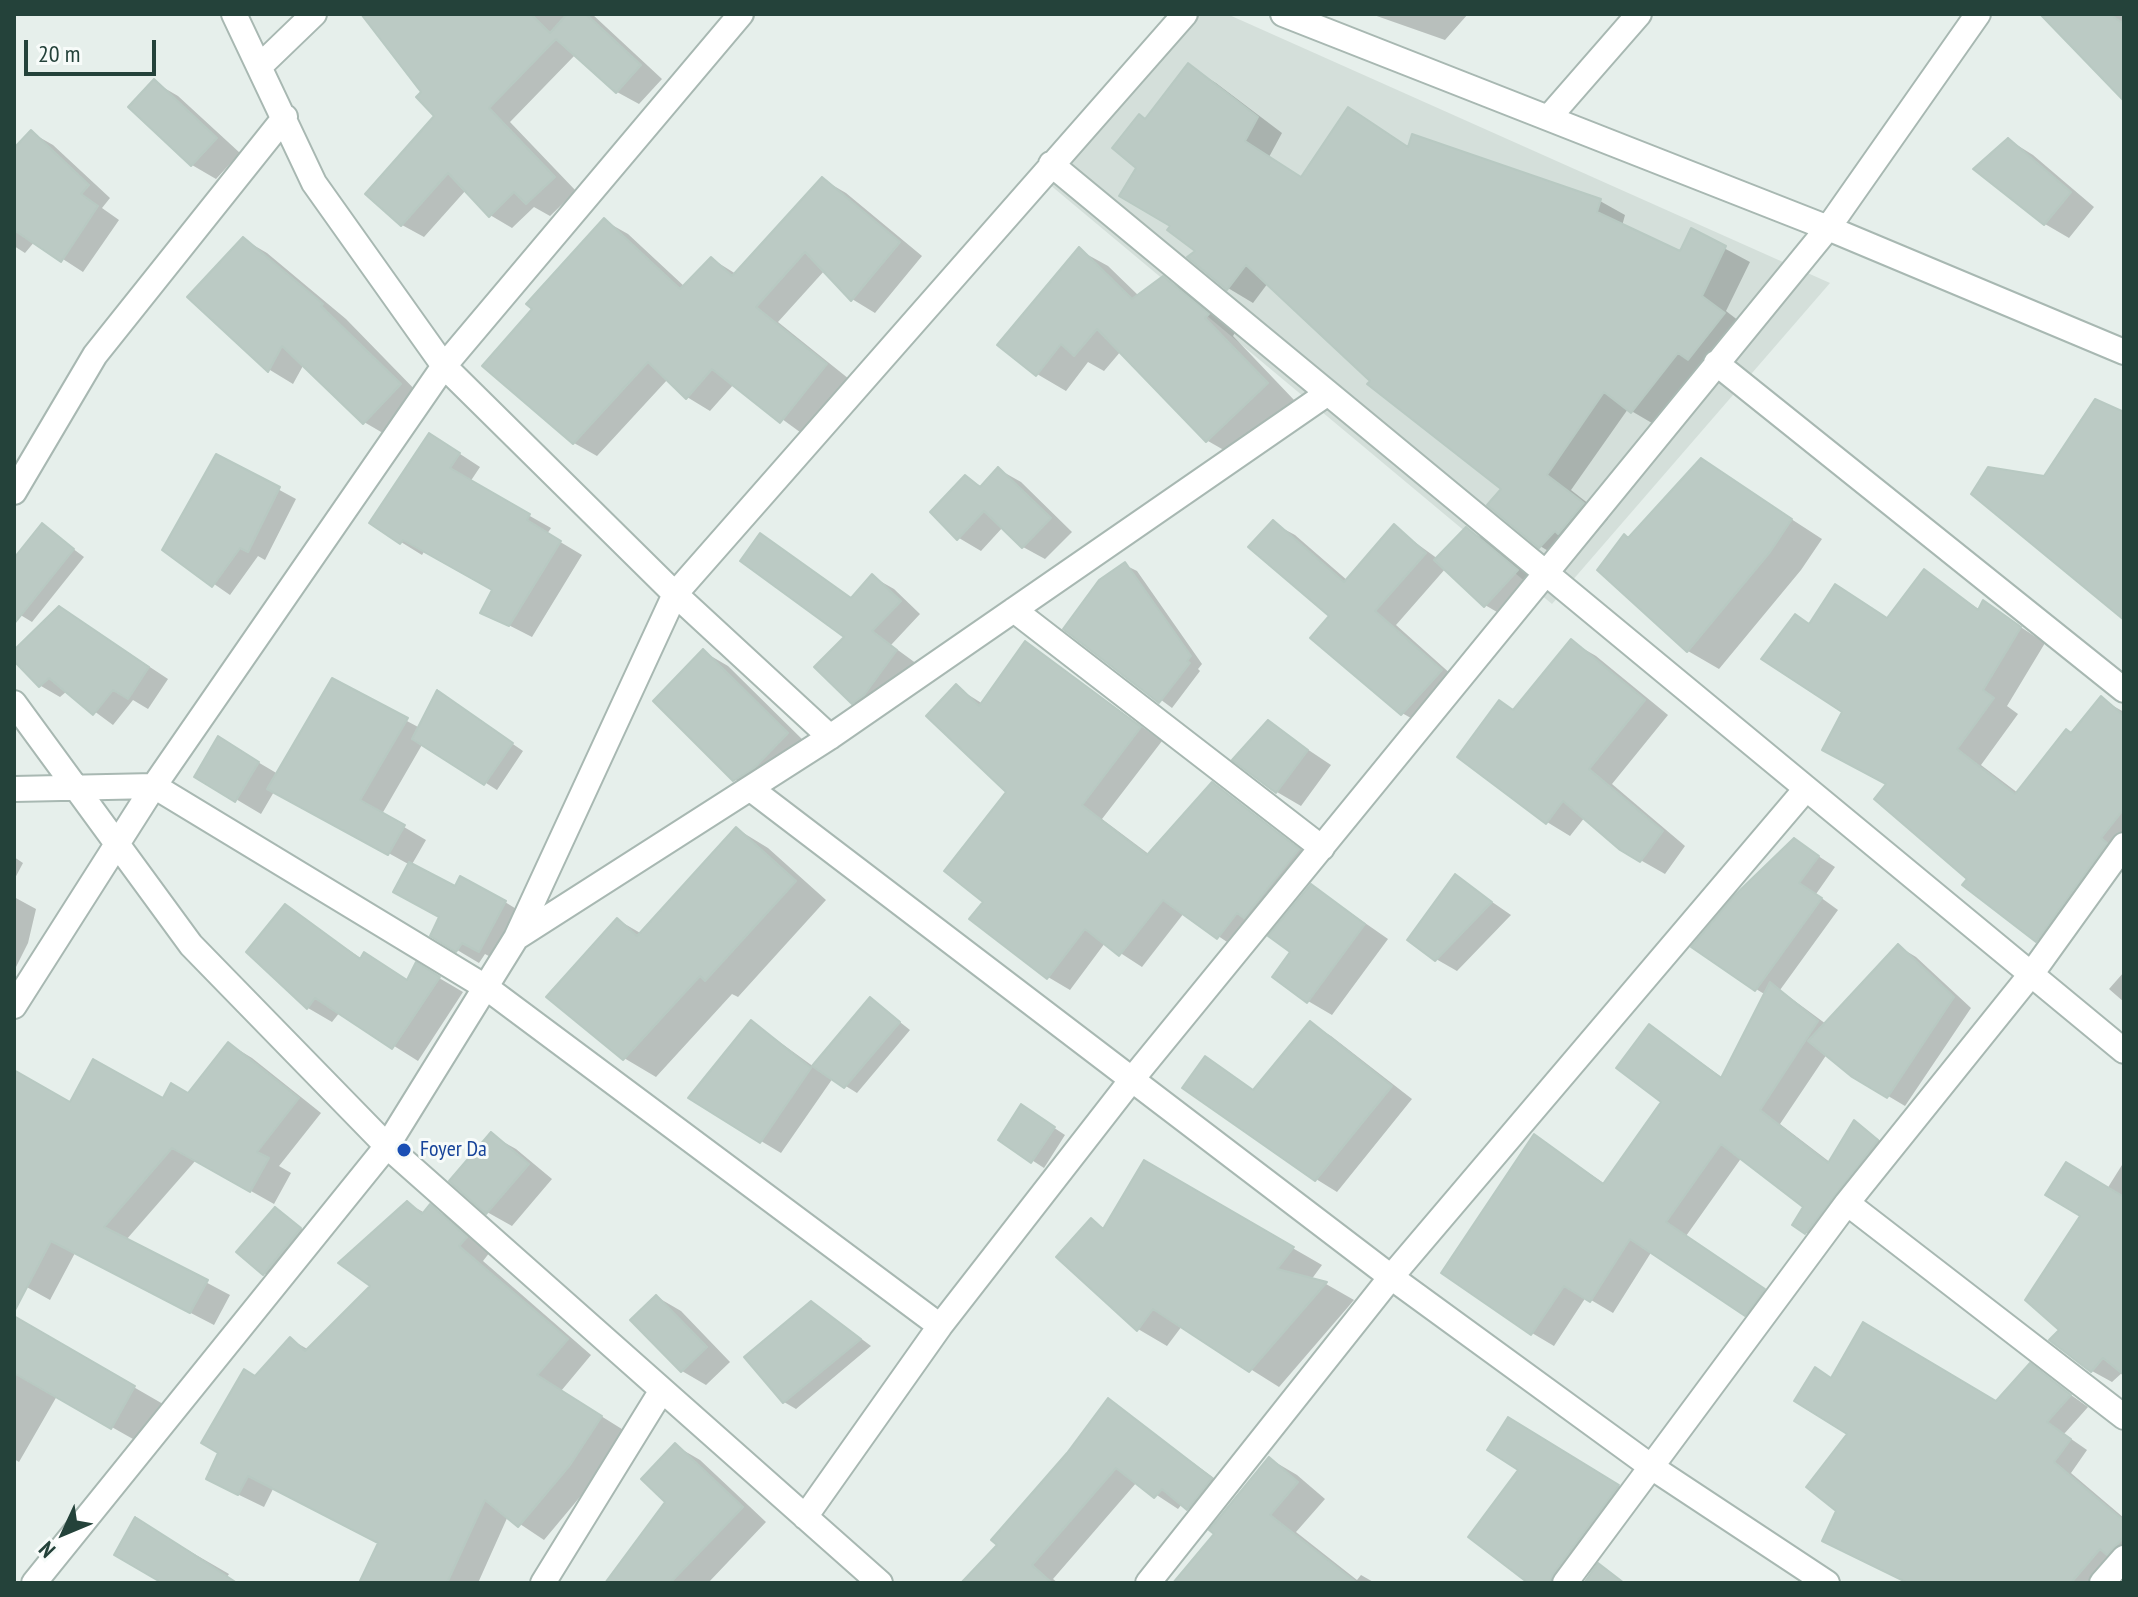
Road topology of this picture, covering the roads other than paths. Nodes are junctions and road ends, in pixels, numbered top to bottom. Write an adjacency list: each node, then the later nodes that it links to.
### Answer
1 (234, 14): 8 (street)
2 (314, 14): 8 (street)
3 (741, 14): 15 (street)
4 (1185, 14): 11 (street)
5 (1283, 14): 9 (street)
6 (1639, 14): 9 (street)
7 (1970, 17): 12 (street)
8 (260, 66): 10 (street)
9 (1550, 116): 12 (street)
10 (285, 117): 15 (street); 17 (street)
11 (1051, 164): 16 (street); 19 (street)
12 (1828, 228): 13 (street); 14 (street)
13 (2124, 352)
14 (1716, 363): 18 (street); 21 (street)
15 (444, 366): 19 (street); 24 (street)
16 (1328, 393): 18 (street); 20 (street)
17 (14, 492)
18 (1546, 574): 28 (street); 31 (street)
19 (675, 594): 23 (street); 32 (street)
20 (1014, 610): 23 (street); 31 (street)
21 (2124, 690)
22 (14, 703): 25 (street)
23 (830, 737): 27 (street)
24 (154, 786): 25 (street); 29 (street); 34 (street)
25 (76, 787): 26 (street); 29 (street)
26 (14, 789)
27 (751, 789): 32 (street); 37 (street)
28 (1805, 790): 33 (street); 40 (street)
29 (117, 844): 35 (street); 38 (street)
30 (2124, 845): 33 (street)
31 (1322, 848): 37 (street)
32 (516, 938): 34 (street)
33 (2032, 973): 36 (street); 39 (street)
34 (487, 988): 38 (street); 41 (street)
35 (14, 1006)
36 (2124, 1051)
37 (1133, 1078): 40 (street); 41 (street)
38 (387, 1146): 42 (street); 48 (street)
39 (1847, 1203): 43 (street); 44 (street)
40 (1391, 1277): 44 (street); 51 (street)
41 (940, 1326): 45 (street)
42 (662, 1390): 45 (street); 49 (street)
43 (2124, 1417)
44 (1653, 1468): 52 (street); 53 (street)
45 (805, 1517): 50 (street)
46 (2124, 1558): 54 (street)
47 (14, 1578): 48 (street)
48 (34, 1583)
49 (543, 1583)
50 (880, 1583)
51 (1148, 1583)
52 (1565, 1583)
53 (1827, 1583)
54 (2102, 1583)

